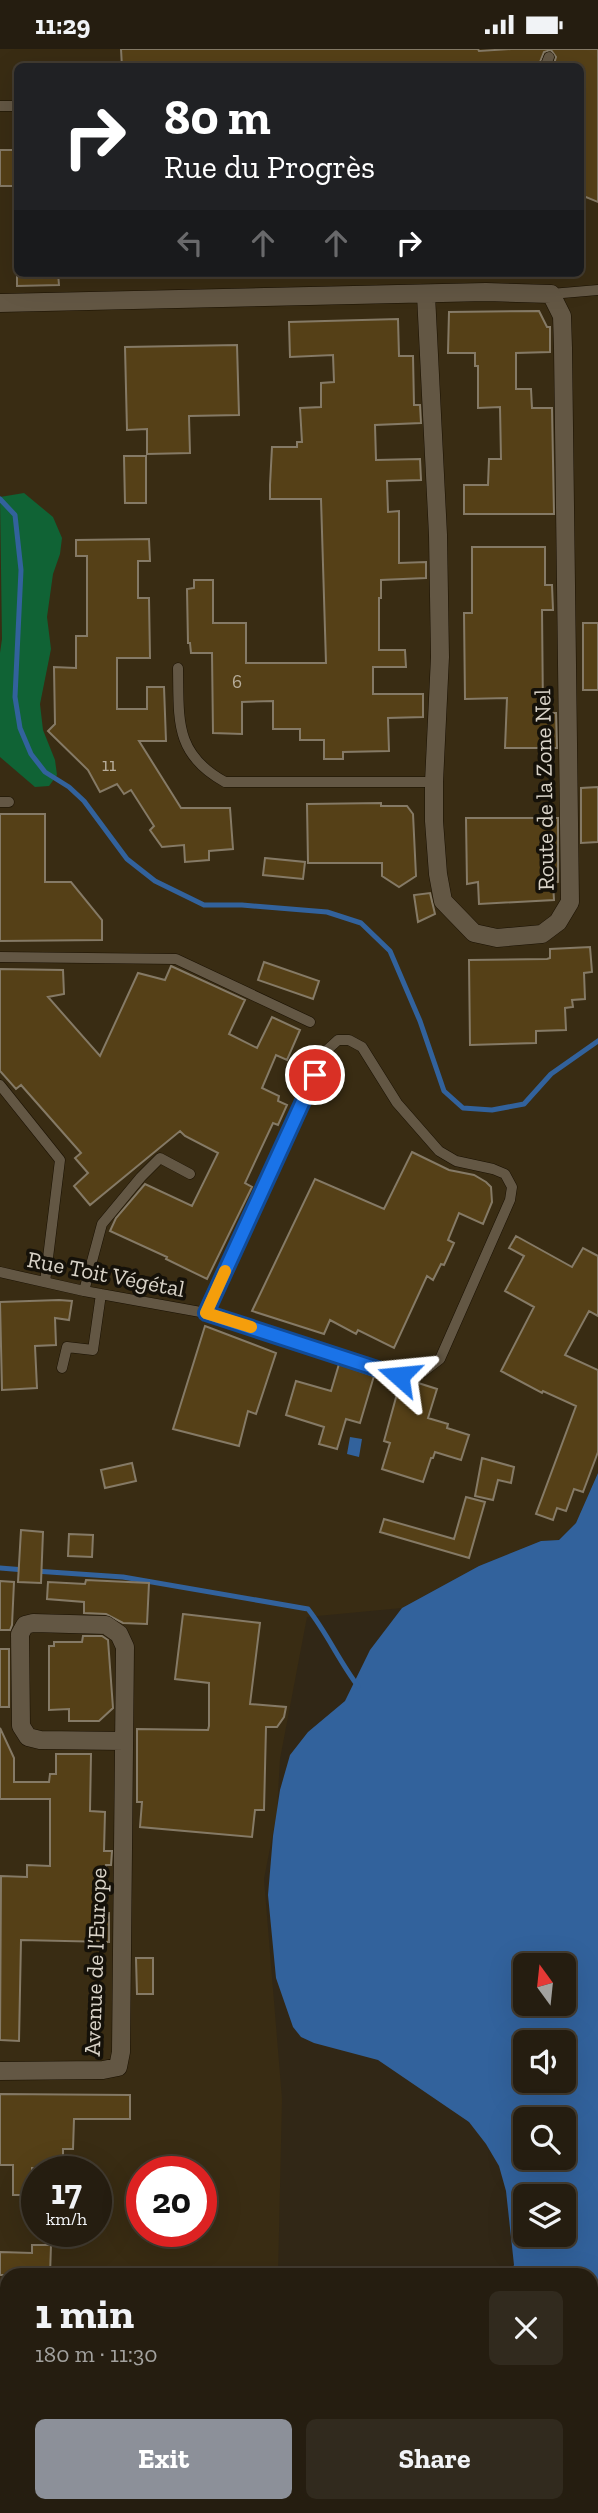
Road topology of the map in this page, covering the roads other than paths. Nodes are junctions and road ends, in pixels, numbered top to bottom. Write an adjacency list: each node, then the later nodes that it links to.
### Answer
1 (598, 291): 2 (lane)
2 (551, 293): 3 (street); 6 (street, Route de la Zone Nel)
3 (426, 295): 4 (street); 6 (street, Route de la Zone Nel)
4 (0, 303)
5 (178, 668): 6 (lane)
6 (434, 782)
7 (0, 957): 8 (lane)
8 (310, 1022)
9 (0, 1085): 12 (lane)
10 (190, 1174): 13 (lane)
11 (0, 1272): 12 (lane, Rue Toit Végétal)
12 (45, 1282): 13 (lane, Rue Toit Végétal)
13 (84, 1291): 14 (lane, Rue Toit Végétal)
14 (101, 1294): 15 (lane, Rue Toit Végétal); 16 (lane)
15 (206, 1313): 15 (lane, Rue Toit Végétal)
16 (62, 1368)
17 (124, 1741): 17 (street, Avenue de l’Europe); 18 (street, Avenue de l’Europe)
18 (0, 2071)

